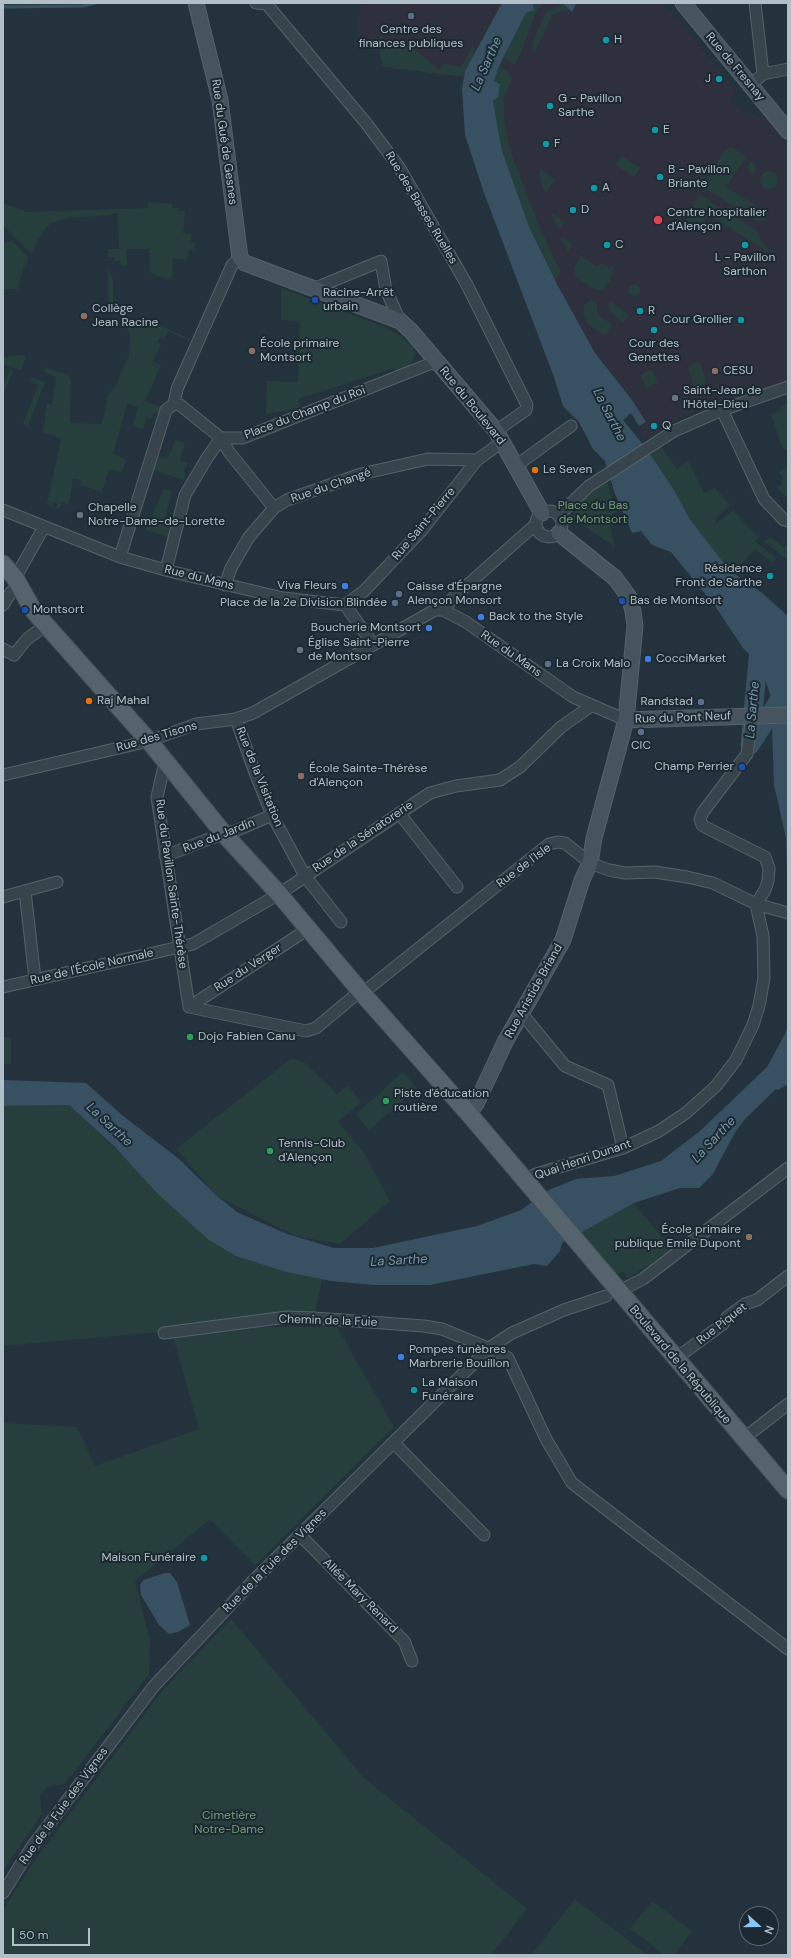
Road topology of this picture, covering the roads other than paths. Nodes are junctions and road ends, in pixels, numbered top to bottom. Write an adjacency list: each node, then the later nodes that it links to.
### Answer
1 (196, 3): 9 (street, Rue du Gué de Gesnes)
2 (256, 3): 17 (street, Rue des Basses Ruelles)
3 (683, 3): 7 (street, Rue de Fresnay)
4 (755, 3): 6 (street)
5 (788, 69): 6 (street)
6 (763, 74): 7 (street)
7 (751, 85): 8 (street, Rue de Fresnay)
8 (788, 131)
9 (240, 258): 10 (street); 14 (street)
10 (313, 289): 11 (street); 11 (street)
11 (400, 321): 12 (street)
12 (437, 361): 17 (street, Rue du Boulevard); 18 (street, Place du Champ du Roi)
13 (788, 387): 15 (street)
14 (174, 404): 18 (street); 29 (street)
15 (722, 410): 24 (street); 26 (street)
16 (571, 426): 20 (street)
17 (499, 437): 19 (street, Rue Saint-Pierre); 20 (street, Rue du Boulevard)
18 (221, 438): 22 (street); 31 (street)
19 (477, 460): 22 (street, Rue du Changé); 34 (street, Rue Saint-Pierre)
20 (517, 465): 25 (street, Rue du Boulevard)
21 (3, 506): 23 (street, Rue du Mans)
22 (274, 508): 32 (street)
23 (8, 512): 27 (street, Rue du Mans)
24 (559, 515): 25 (street); 28 (street)
25 (539, 519): 28 (street); 35 (street)
26 (788, 522)
27 (44, 528): 29 (street, Rue du Mans); 33 (street)
28 (559, 533): 43 (street)
29 (120, 557): 31 (street, Rue du Mans)
30 (3, 564): 33 (main road)
31 (166, 570): 32 (street, Rue du Mans)
32 (225, 585): 34 (street, Rue du Mans)
33 (8, 589): 36 (main road)
34 (345, 605): 37 (street)
35 (443, 610): 37 (street, Rue des Tisons); 39 (street, Rue du Mans)
36 (46, 626): 38 (street); 44 (main road)
37 (373, 644): 42 (street, Rue des Tisons)
38 (3, 649)
39 (591, 706): 43 (street, Rue du Mans); 47 (street, Rue de la Sénatorerie)
40 (759, 715): 41 (street, Rue du Pont Neuf); 43 (street, Rue du Pont Neuf); 58 (street)
41 (788, 715)
42 (236, 719): 44 (street, Rue des Tisons); 48 (street, Rue de la Visitation)
43 (626, 720): 51 (street)
44 (149, 741): 45 (main road); 46 (street, Rue des Tisons)
45 (165, 762): 49 (main road); 50 (street, Rue du Pavillon Sainte-Thérèse)
46 (3, 775)
47 (400, 813): 52 (street, Rue de la Sénatorerie); 54 (street)
48 (272, 815): 49 (street, Rue du Jardin); 52 (street, Rue de la Visitation)
49 (225, 835): 50 (street, Rue du Jardin); 56 (main road)
50 (165, 856): 62 (street, Rue du Pavillon Sainte-Thérèse)
51 (590, 863): 58 (street, Rue de l'Isle); 65 (street, Rue de l'Isle); 67 (street, Rue Aristide Briand)
52 (305, 876): 56 (street, Rue de la Sénatorerie); 60 (street, Rue de la Visitation)
53 (57, 882): 55 (street)
54 (457, 887)
55 (25, 891): 57 (street); 63 (street)
56 (279, 894): 61 (main road); 62 (street, Rue de la Sénatorerie)
57 (3, 897)
58 (756, 904): 59 (street, Rue de l'Isle); 69 (street, Quai Henri Dunant)
59 (788, 913)
60 (341, 922)
61 (308, 929): 65 (main road); 66 (street, Rue du Verger)
62 (180, 947): 63 (street, Rue de l'École Normale); 66 (street, Rue du Pavillon Sainte-Thérèse)
63 (35, 979): 64 (street, Rue de l'École Normale)
64 (3, 987)
65 (362, 993): 66 (street, Rue de l'Isle); 68 (main road)
66 (189, 1007)
67 (522, 1014): 68 (street, Rue Aristide Briand); 69 (street)
68 (469, 1114): 71 (main road)
69 (623, 1148): 71 (street, Quai Henri Dunant)
70 (787, 1172): 73 (street)
71 (525, 1180): 77 (main road, Boulevard de la République)
72 (788, 1276): 77 (street, Rue Piquet)
73 (628, 1287)
74 (606, 1296): 76 (street, Rue de la Fuie des Vignes)
75 (164, 1333): 76 (street, Chemin de la Fuie)
76 (489, 1348): 80 (street, Rue de la Fuie des Vignes); 84 (street, Chemin de la Fuie)
77 (676, 1359): 79 (main road, Boulevard de la République)
78 (788, 1404): 79 (street)
79 (743, 1439): 81 (main road, Boulevard de la République)
80 (394, 1443): 82 (street, Rue de la Fuie des Vignes); 83 (street)
81 (788, 1490)
82 (300, 1535): 85 (street, Allée Mary Renard); 86 (street, Rue de la Fuie des Vignes)
83 (484, 1535)
84 (788, 1649)
85 (412, 1661)
86 (3, 1892)

